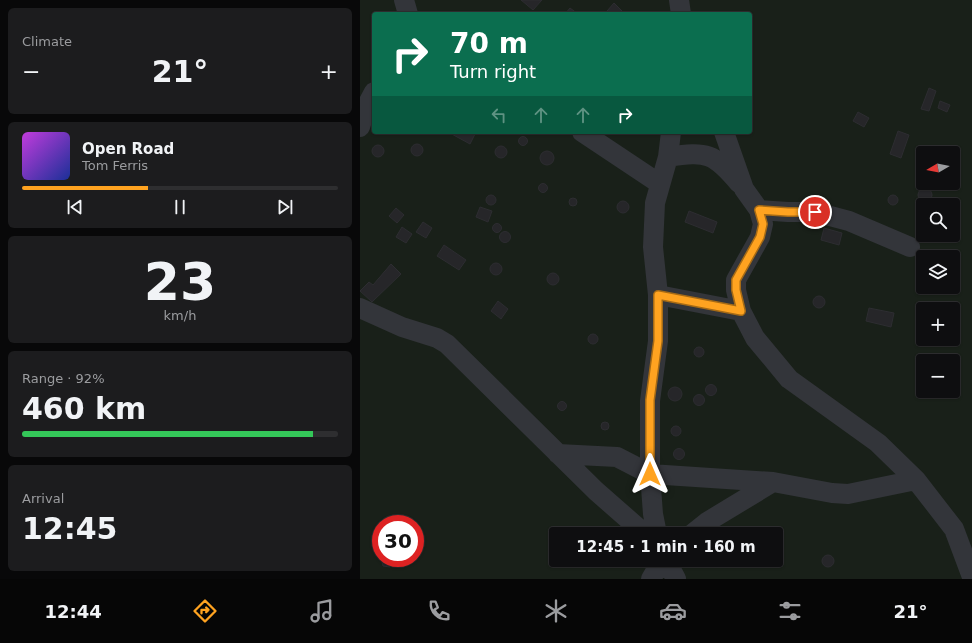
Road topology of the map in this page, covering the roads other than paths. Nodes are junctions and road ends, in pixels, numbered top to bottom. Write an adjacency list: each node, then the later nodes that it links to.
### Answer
1 (404, 0): 2 (street)
2 (407, 12)
3 (372, 96): 4 (street)
4 (360, 127)
5 (585, 134): 9 (street)
6 (670, 134): 8 (street)
7 (725, 134): 10 (street)
8 (668, 157): 9 (street); 10 (street)
9 (660, 184): 13 (street)
10 (744, 189): 11 (street)
11 (759, 210): 12 (street); 15 (street)
12 (910, 247)
13 (658, 295): 15 (street); 17 (street)
14 (360, 308): 16 (street)
15 (741, 311): 18 (street)
16 (558, 454): 17 (street); 20 (street)
17 (650, 474): 19 (street); 21 (street)
18 (916, 480): 19 (street); 25 (street)
19 (773, 482): 22 (street)
20 (637, 527)
21 (656, 527)
22 (700, 527)
23 (658, 567): 26 (street)
24 (670, 567): 27 (street)
25 (972, 577)
26 (652, 579)
27 (676, 579)

